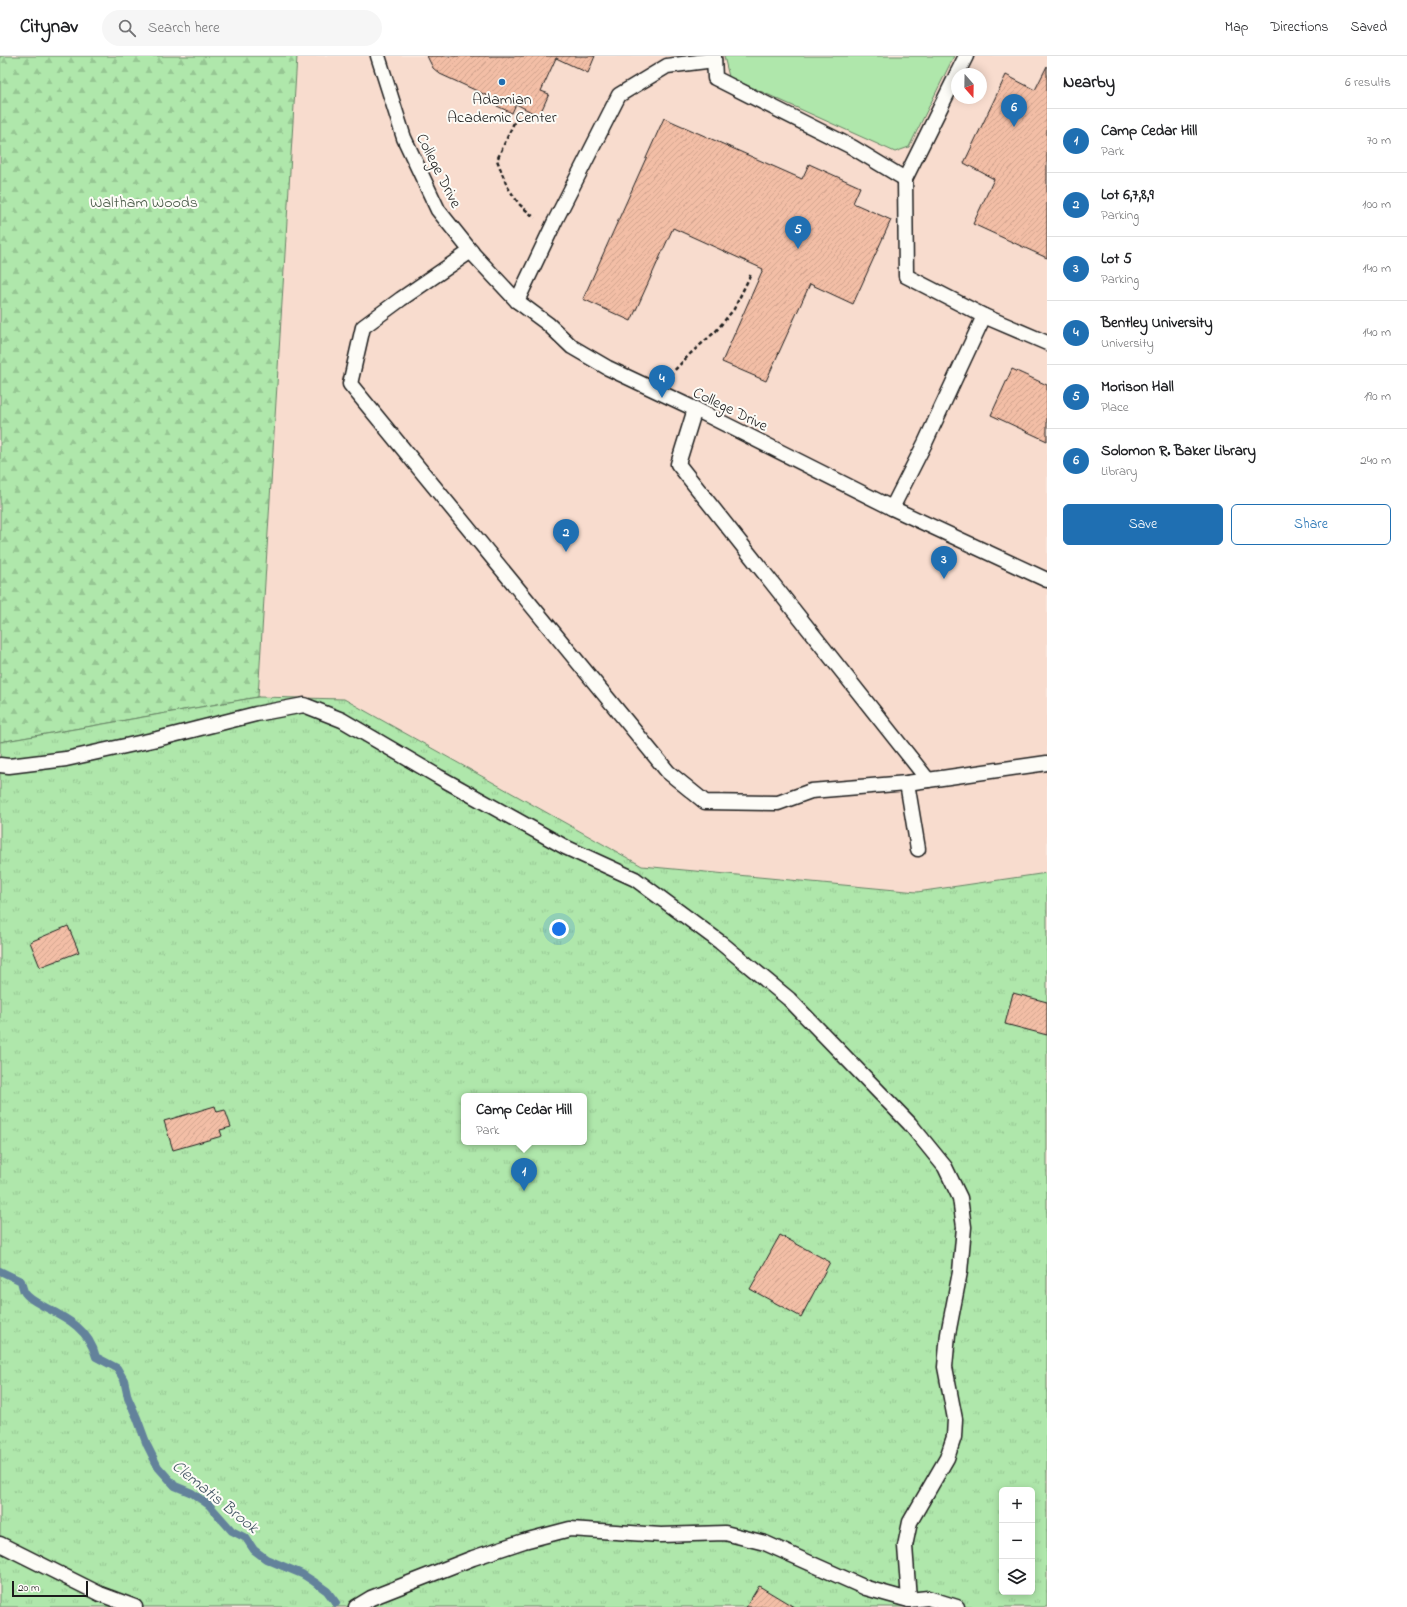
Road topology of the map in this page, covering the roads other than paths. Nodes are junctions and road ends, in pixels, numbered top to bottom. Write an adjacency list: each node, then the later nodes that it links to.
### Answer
1 (378, 56): 7 (lane, College Drive)
2 (966, 56): 4 (lane)
3 (714, 58): 6 (lane); 8 (lane)
4 (960, 68)
5 (951, 86): 6 (lane)
6 (905, 179): 9 (lane)
7 (471, 251): 8 (lane, College Drive); 17 (lane)
8 (518, 301): 11 (lane, College Drive)
9 (984, 316): 10 (lane); 12 (lane)
10 (1047, 343)
11 (695, 409): 12 (lane, College Drive); 16 (lane)
12 (892, 508): 13 (lane, College Drive)
13 (1047, 580)
14 (1047, 763): 16 (lane)
15 (0, 765): 20 (lane)
16 (928, 780): 17 (lane)
17 (907, 783): 18 (lane)
18 (918, 849)
19 (0, 1544): 21 (lane)
20 (909, 1600): 22 (lane); 23 (lane)
21 (135, 1607)
22 (356, 1607)
23 (957, 1607)

